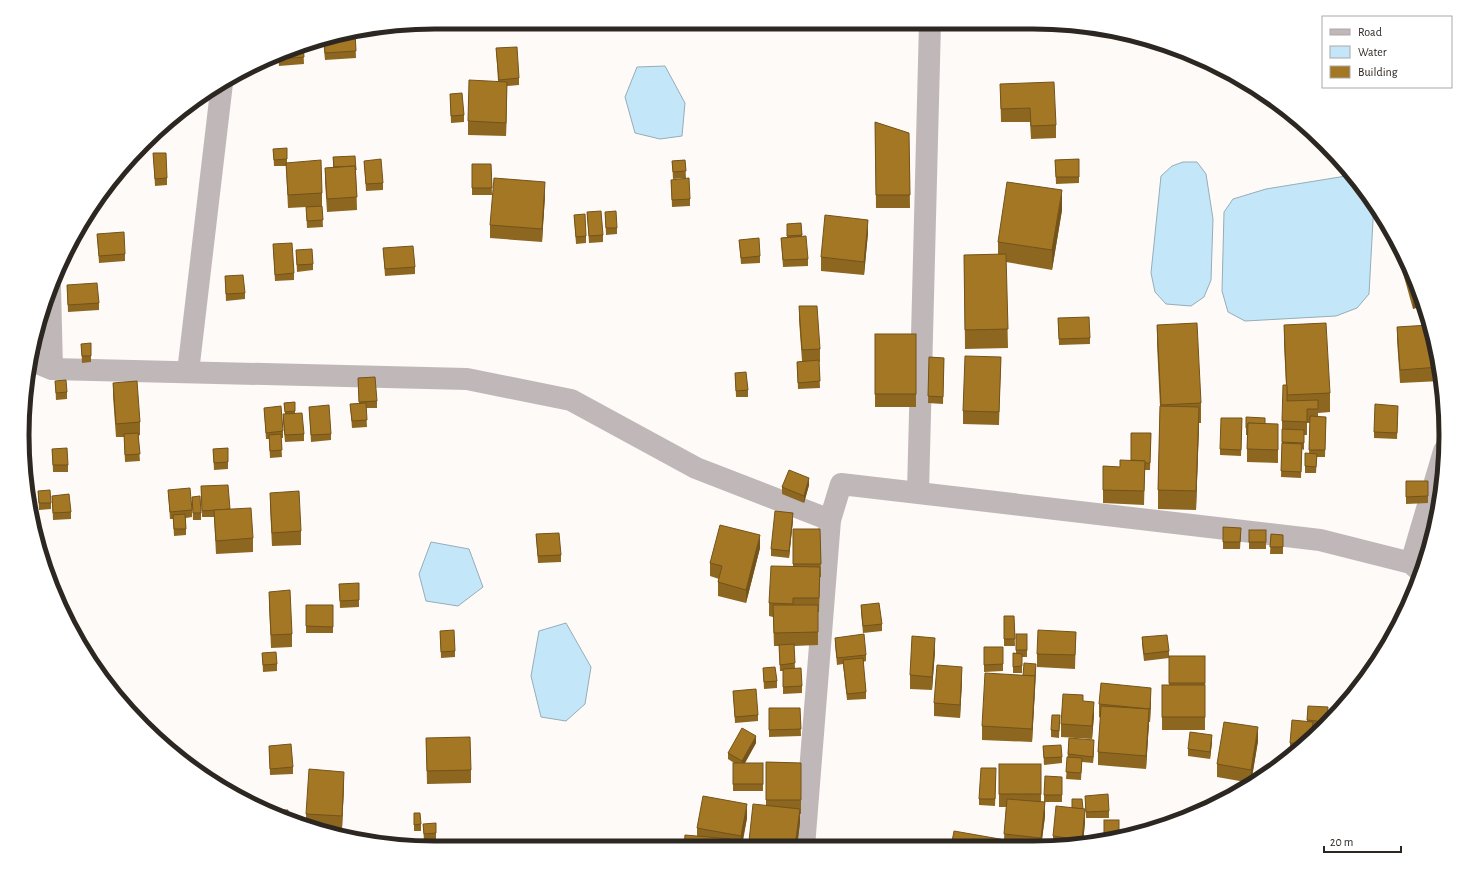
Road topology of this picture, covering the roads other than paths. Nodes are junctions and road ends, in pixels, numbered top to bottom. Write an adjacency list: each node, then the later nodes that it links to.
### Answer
1 (930, 29): 8 (street)
2 (221, 90): 6 (street)
3 (50, 306): 5 (street)
4 (36, 362): 5 (street)
5 (52, 369): 6 (street)
6 (188, 372): 9 (street)
7 (1436, 482): 10 (street)
8 (918, 492): 9 (street); 10 (street)
9 (830, 520): 11 (street)
10 (1416, 567)
11 (804, 841)

